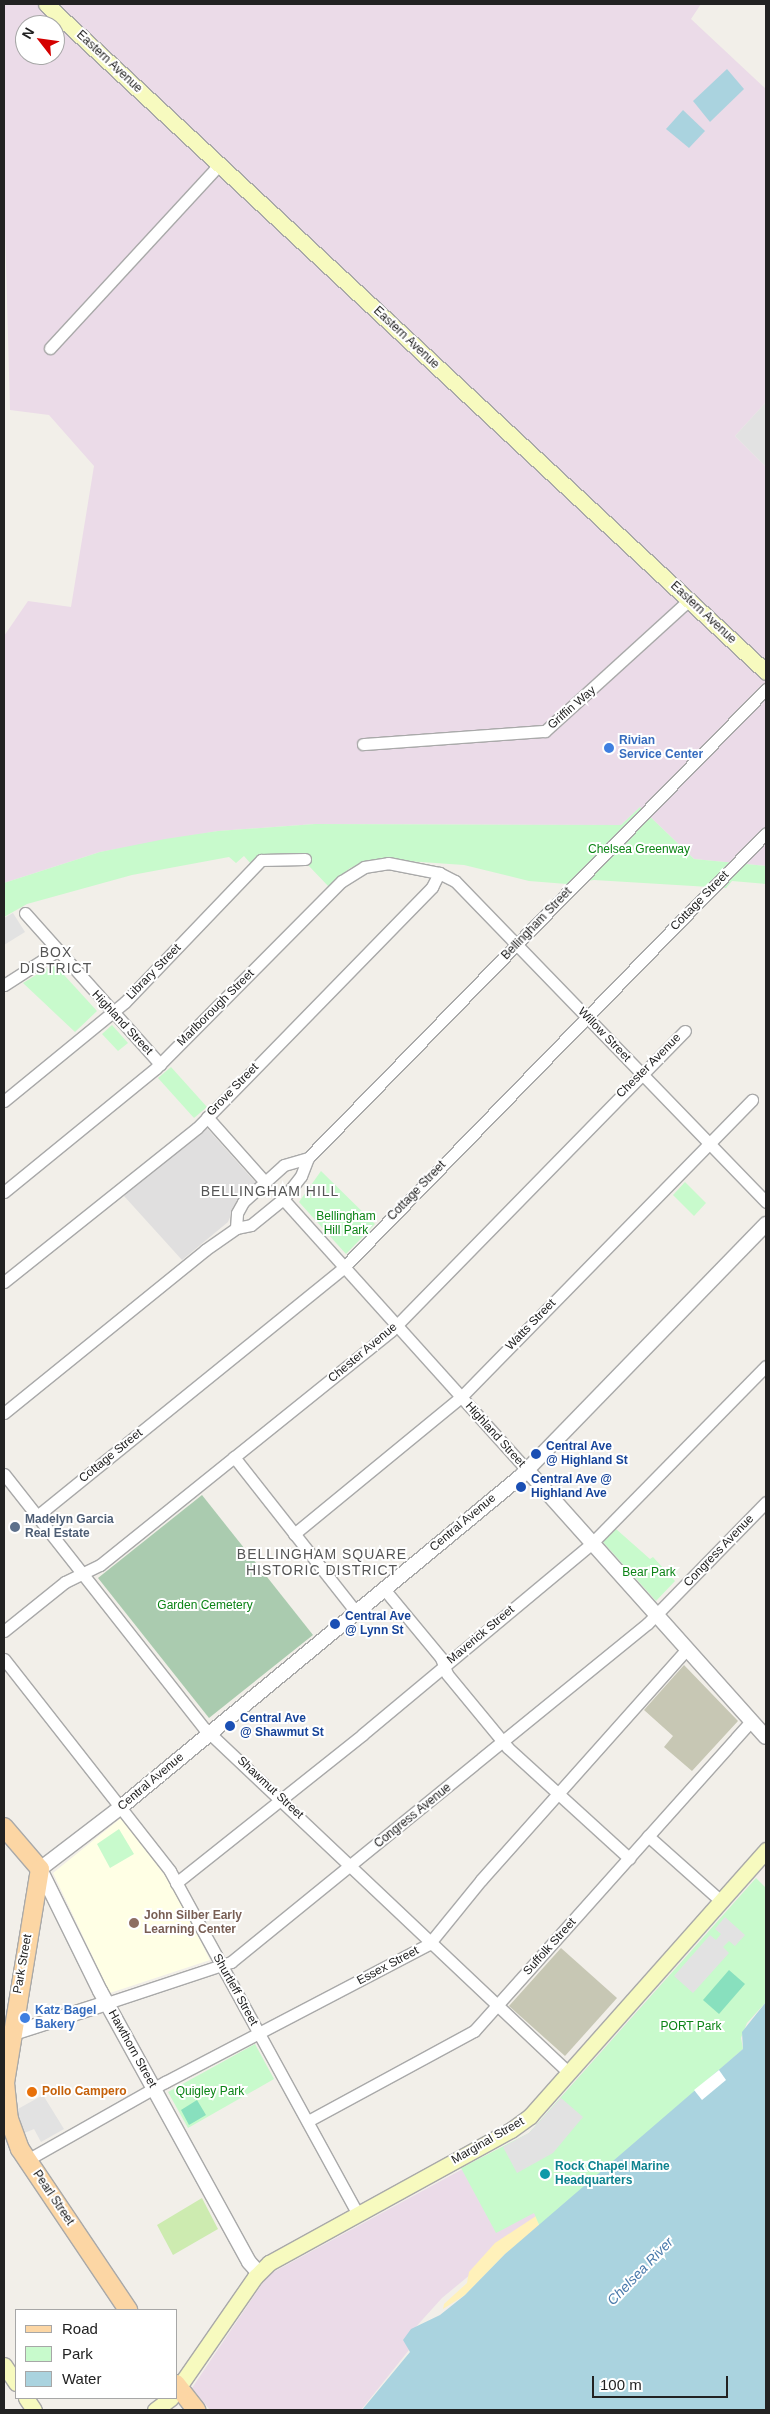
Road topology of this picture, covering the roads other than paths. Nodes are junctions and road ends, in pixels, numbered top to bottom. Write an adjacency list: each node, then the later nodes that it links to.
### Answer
1 (46, 4): 2 (main road, Eastern Avenue)
2 (219, 165): 3 (street); 4 (main road, Eastern Avenue)
3 (50, 348)
4 (689, 600): 5 (main road, Eastern Avenue); 7 (street, Griffin Way)
5 (766, 672)
6 (766, 689): 12 (street, Bellingham Street)
7 (363, 744)
8 (766, 833): 16 (street, Cottage Street)
9 (305, 859): 15 (street, Library Street)
10 (439, 873): 12 (street, Willow Street); 18 (street, Marlborough Street); 22 (street, Grove Street)
11 (25, 913): 13 (street, Highland Street)
12 (517, 944): 16 (street, Willow Street); 24 (street, Bellingham Street)
13 (57, 951): 14 (street); 15 (street, Highland Street)
14 (4, 985)
15 (113, 1012): 18 (street, Highland Street); 21 (street, Library Street)
16 (587, 1017): 19 (street, Willow Street); 31 (street, Cottage Street)
17 (684, 1031): 19 (street, Chester Avenue)
18 (160, 1064): 26 (street, Marlborough Street)
19 (642, 1073): 23 (street, Willow Street); 33 (street, Chester Avenue)
20 (752, 1100): 23 (street, Watts Street)
21 (4, 1101)
22 (207, 1117): 25 (street); 32 (street, Grove Street)
23 (709, 1142): 28 (street, Willow Street); 35 (street, Watts Street)
24 (308, 1158): 25 (street, Bellingham Street); 27 (street, Bellingham Street)
25 (265, 1182): 30 (street, Bellingham Street)
26 (4, 1192)
27 (283, 1199): 30 (street, Bellingham Street); 31 (street, Highland Street)
28 (766, 1202)
29 (766, 1224): 38 (street, Central Avenue)
30 (236, 1228): 36 (street, Bellingham Street)
31 (344, 1267): 33 (street, Highland Street); 41 (street, Cottage Street)
32 (4, 1282)
33 (396, 1326): 35 (street, Highland Street); 37 (street, Chester Avenue)
34 (766, 1366): 43 (street, Maverick Street)
35 (461, 1397): 38 (street, Highland Street); 42 (street, Watts Street)
36 (4, 1414)
37 (234, 1457): 42 (street); 44 (street, Chester Avenue)
38 (526, 1470): 43 (street, Highland Street); 45 (street, Central Avenue)
39 (4, 1474): 41 (street, Shawmut Street)
40 (766, 1502): 47 (street, Congress Avenue)
41 (37, 1516): 44 (street, Shawmut Street)
42 (294, 1534): 46 (street)
43 (592, 1543): 47 (street, Highland Street); 51 (street, Maverick Street)
44 (84, 1574): 48 (street, Chester Avenue); 53 (street, Shawmut Street)
45 (384, 1589): 46 (street, Central Avenue); 51 (street)
46 (356, 1612): 53 (street, Central Avenue)
47 (657, 1615): 49 (street, Highland Street); 55 (street, Congress Avenue)
48 (4, 1631)
49 (687, 1649): 52 (street, Highland Street); 56 (street, Essex Street)
50 (4, 1659): 58 (street, Shurtleff Street)
51 (444, 1666): 55 (street); 57 (street, Maverick Street)
52 (751, 1721): 54 (street, Highland Street); 60 (street, Suffolk Street)
53 (210, 1733): 57 (street, Shawmut Street); 58 (street, Central Avenue)
54 (766, 1737)
55 (504, 1742): 56 (street); 63 (street, Congress Avenue)
56 (557, 1794): 62 (street); 67 (street, Essex Street)
57 (281, 1799): 63 (street, Shawmut Street); 65 (street, Maverick Street)
58 (121, 1807): 64 (street, Central Avenue); 65 (street, Shurtleff Street)
59 (4, 1827): 64 (main road, Hawthorn Street)
60 (648, 1836): 62 (street, Suffolk Street); 66 (street)
61 (766, 1850): 66 (main road, Marginal Street)
62 (629, 1858): 70 (street, Suffolk Street)
63 (352, 1865): 67 (street, Shawmut Street); 68 (street, Congress Avenue)
64 (40, 1869): 69 (street, Hawthorn Street); 71 (main road, Park Street)
65 (176, 1882): 68 (street, Shurtleff Street)
66 (721, 1901): 73 (main road, Marginal Street)
67 (433, 1940): 70 (street, Shawmut Street); 72 (street, Essex Street)
68 (222, 1966): 69 (street, Congress Avenue); 72 (street, Shurtleff Street)
69 (106, 2003): 71 (street, Congress Avenue); 75 (street, Hawthorn Street)
70 (499, 2004): 73 (street, Shawmut Street); 76 (street, Suffolk Street)
71 (8, 2026): 74 (main road, Park Street)
72 (259, 2033): 75 (street, Essex Street); 76 (street, Shurtleff Street)
73 (569, 2073): 79 (main road, Marginal Street)
74 (4, 2082): 78 (main road, Pearl Street)
75 (154, 2089): 78 (street, Essex Street); 80 (street, Hawthorn Street)
76 (308, 2121): 79 (street, Shurtleff Street)
77 (4, 2140): 78 (main road)
78 (24, 2154): 81 (main road, Pearl Street)
79 (357, 2213): 80 (main road, Marginal Street)
80 (258, 2272): 84 (main road, Marginal Street)
81 (127, 2309)
82 (4, 2365): 83 (main road)
83 (15, 2382)
84 (178, 2387)
85 (178, 2392): 90 (main road)
86 (27, 2399): 88 (main road)
87 (167, 2399): 89 (main road, Marginal Street)
88 (34, 2410)
89 (155, 2410)
90 (196, 2410)

